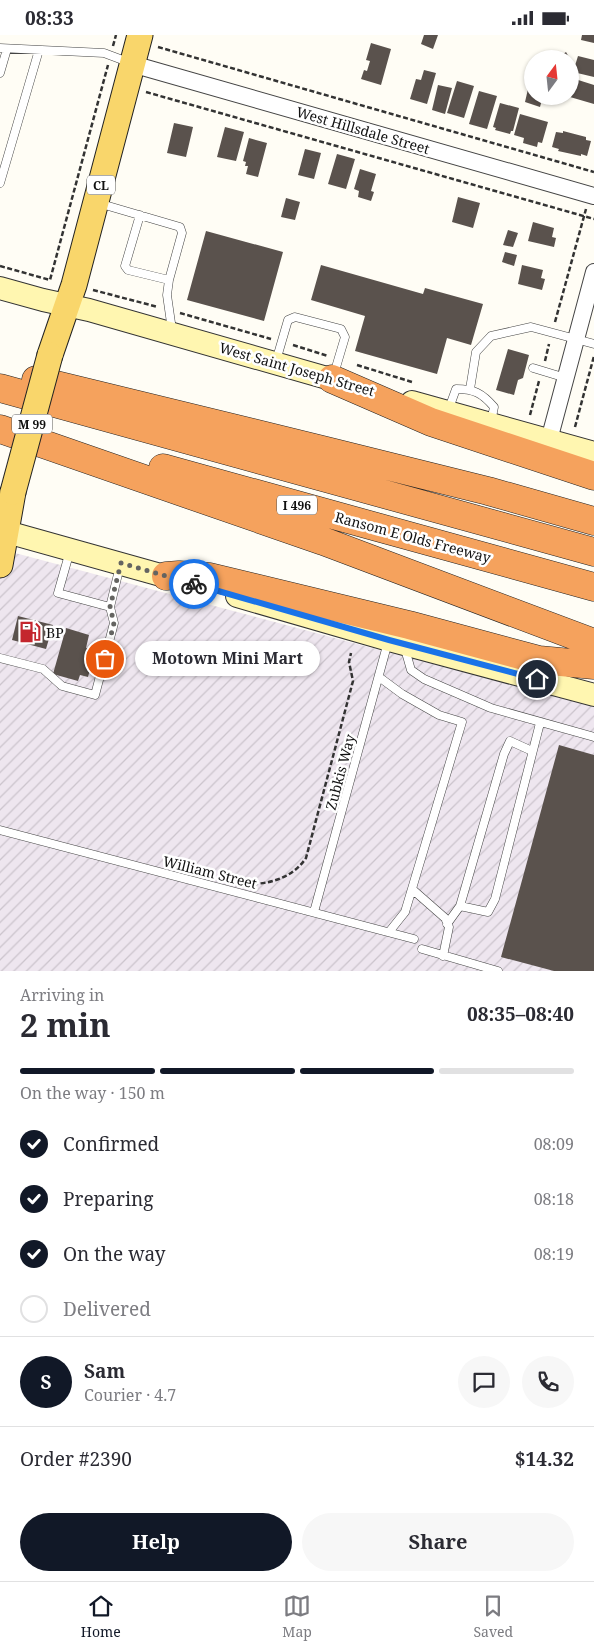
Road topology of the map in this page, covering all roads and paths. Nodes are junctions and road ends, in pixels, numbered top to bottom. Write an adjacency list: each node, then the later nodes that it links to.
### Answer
1 (116, 35): 5 (path)
2 (149, 41): 5 (main road, CL); 8 (path)
3 (4, 49): 4 (lane); 6 (lane)
4 (39, 50): 5 (lane); 9 (lane)
5 (121, 60): 10 (street, West Hillsdale Street); 11 (main road, CL); 15 (path)
6 (0, 73)
7 (146, 92): 13 (path)
8 (594, 173)
9 (0, 183)
10 (592, 196): 13 (path)
11 (96, 203): 12 (lane); 19 (main road, CL)
12 (140, 215): 17 (lane); 17 (lane)
13 (584, 216): 14 (path); 21 (path)
14 (594, 219)
15 (0, 266)
16 (594, 272): 22 (street)
17 (169, 280): 20 (lane)
18 (0, 288): 19 (main road, West Saint Joseph Street)
19 (66, 305): 20 (main road, West Saint Joseph Street); 43 (main road, M 99, bridge)
20 (172, 333): 25 (main road, West Saint Joseph Street)
21 (553, 333): 22 (lane); 27 (path); 32 (lane)
22 (576, 339): 23 (lane); 29 (street)
23 (594, 344)
24 (594, 355): 37 (path)
25 (276, 363): 30 (main road, West Saint Joseph Street); 30 (lane)
26 (533, 368): 27 (lane)
27 (542, 371): 29 (lane); 34 (path)
28 (0, 372): 42 (highway)
29 (566, 378): 39 (street)
30 (332, 379): 33 (main road, West Saint Joseph Street); 41 (highway)
31 (0, 388): 45 (highway, I 496)
32 (470, 389): 33 (lane); 36 (lane)
33 (448, 413): 36 (main road, West Saint Joseph Street)
34 (530, 415)
35 (0, 423): 49 (highway, Ransom E Olds Freeway / I 496)
36 (490, 424): 39 (main road, West Saint Joseph Street)
37 (575, 427)
38 (0, 429): 52 (highway)
39 (549, 441): 40 (main road, West Saint Joseph Street)
40 (594, 453)
41 (594, 476)
42 (594, 521)
43 (3, 531): 44 (main road); 47 (main road, M 99)
44 (70, 549): 46 (main road); 50 (lane)
45 (594, 553)
46 (121, 563): 48 (main road); 50 (lane)
47 (0, 565)
48 (166, 576): 51 (main road); 55 (highway)
49 (594, 587)
50 (110, 607): 54 (lane)
51 (396, 641): 56 (lane, Zubkis Way); 57 (main road); 58 (lane)
52 (594, 643)
53 (350, 653): 62 (path)
54 (0, 658)
55 (583, 665)
56 (379, 677): 63 (lane); 65 (lane, Zubkis Way)
57 (594, 695)
58 (540, 723): 59 (lane); 60 (lane)
59 (594, 737)
60 (532, 751): 64 (lane); 64 (lane)
61 (0, 830): 65 (lane, William Street)
62 (252, 884)
63 (412, 889): 66 (lane); 67 (lane)
64 (460, 906): 66 (lane)
65 (314, 911): 67 (lane, William Street)
66 (448, 923): 70 (lane)
67 (389, 931): 68 (lane, William Street)
68 (414, 939)
69 (422, 949): 70 (lane)
70 (443, 955): 71 (lane)
71 (498, 971)

